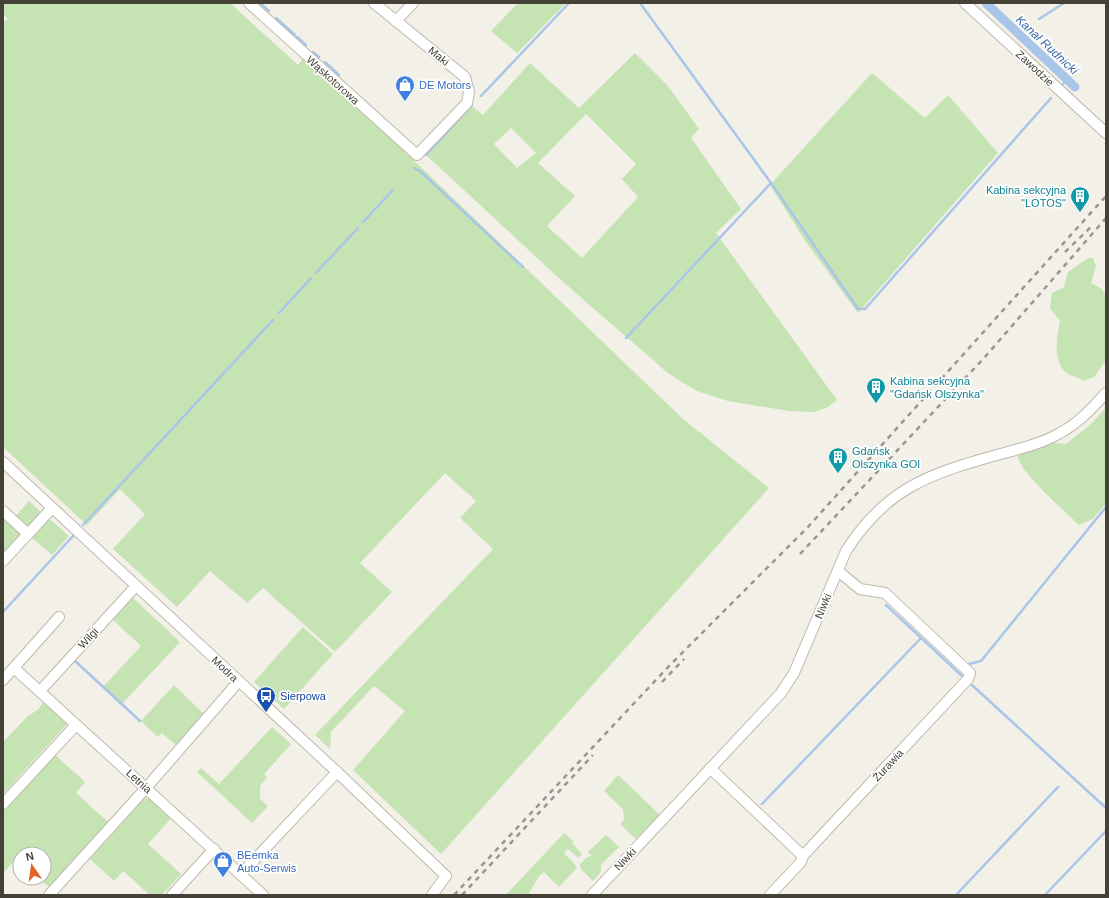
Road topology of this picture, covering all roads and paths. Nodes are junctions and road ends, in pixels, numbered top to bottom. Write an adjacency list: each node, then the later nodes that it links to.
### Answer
1 (249, 3): 7 (street, Wąskotorowa)
2 (374, 3): 5 (street, Maki)
3 (413, 3): 5 (street)
4 (965, 3): 6 (street, Zawodzie)
5 (396, 22): 7 (street, Maki)
6 (1106, 133)
7 (417, 156)
8 (1106, 393): 14 (street, Niwki)
9 (3, 462): 10 (street, Modra)
10 (52, 508): 12 (street); 15 (street, Modra)
11 (3, 511): 12 (street)
12 (28, 534): 13 (street)
13 (3, 561)
14 (838, 571): 22 (street, Niwki); 27 (street, Żurawia)
15 (136, 586): 19 (street, Modra); 20 (street, Wilgi)
16 (59, 617): 17 (street)
17 (14, 668): 18 (street); 20 (street, Letnia)
18 (3, 680)
19 (239, 681): 23 (street, Modra); 24 (street)
20 (40, 691): 21 (street, Letnia)
21 (76, 725): 24 (street, Letnia); 25 (street)
22 (710, 768): 27 (street); 33 (street, Niwki)
23 (337, 772): 28 (street); 32 (street, Modra)
24 (146, 788): 26 (street, Letnia); 29 (street)
25 (3, 804)
26 (214, 850): 28 (street, Letnia); 30 (street)
27 (803, 856): 34 (street, Żurawia)
28 (241, 874): 31 (street, Letnia)
29 (49, 895)
30 (172, 895)
31 (263, 895)
32 (432, 895)
33 (592, 895)
34 (770, 895)

